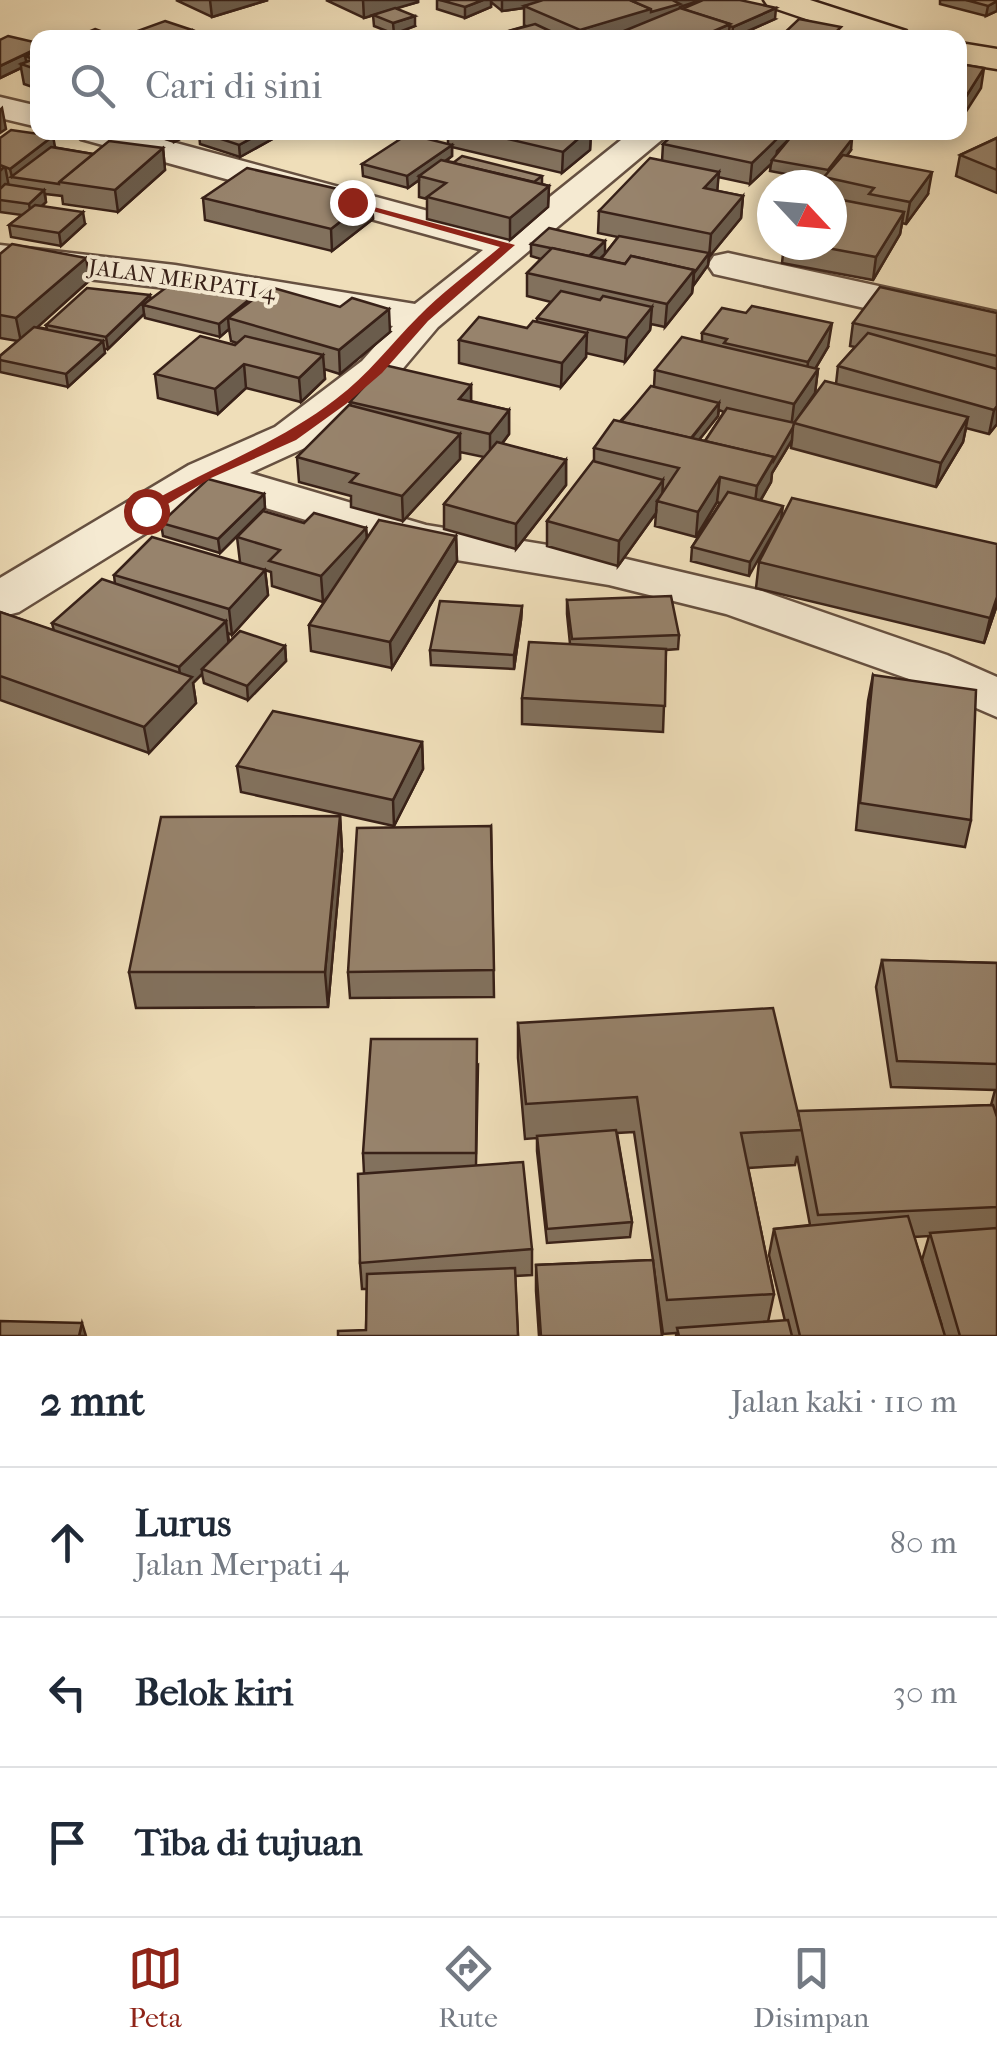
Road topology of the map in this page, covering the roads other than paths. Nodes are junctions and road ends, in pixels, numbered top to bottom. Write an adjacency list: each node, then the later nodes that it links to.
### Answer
1 (779, 0): 2 (main road)
2 (823, 17): 3 (street); 4 (main road)
3 (797, 30)
4 (868, 30)
5 (967, 53): 6 (main road)
6 (997, 59)
7 (0, 107): 8 (street)
8 (30, 116)
9 (123, 140): 11 (street)
10 (644, 140): 11 (street)
11 (509, 245): 14 (street)
12 (0, 257): 14 (street, JALAN MERPATI 4)
13 (728, 265): 15 (street)
14 (423, 318): 16 (street)
15 (997, 325)
16 (206, 475): 17 (street); 18 (street)
17 (0, 601)
18 (997, 699)

